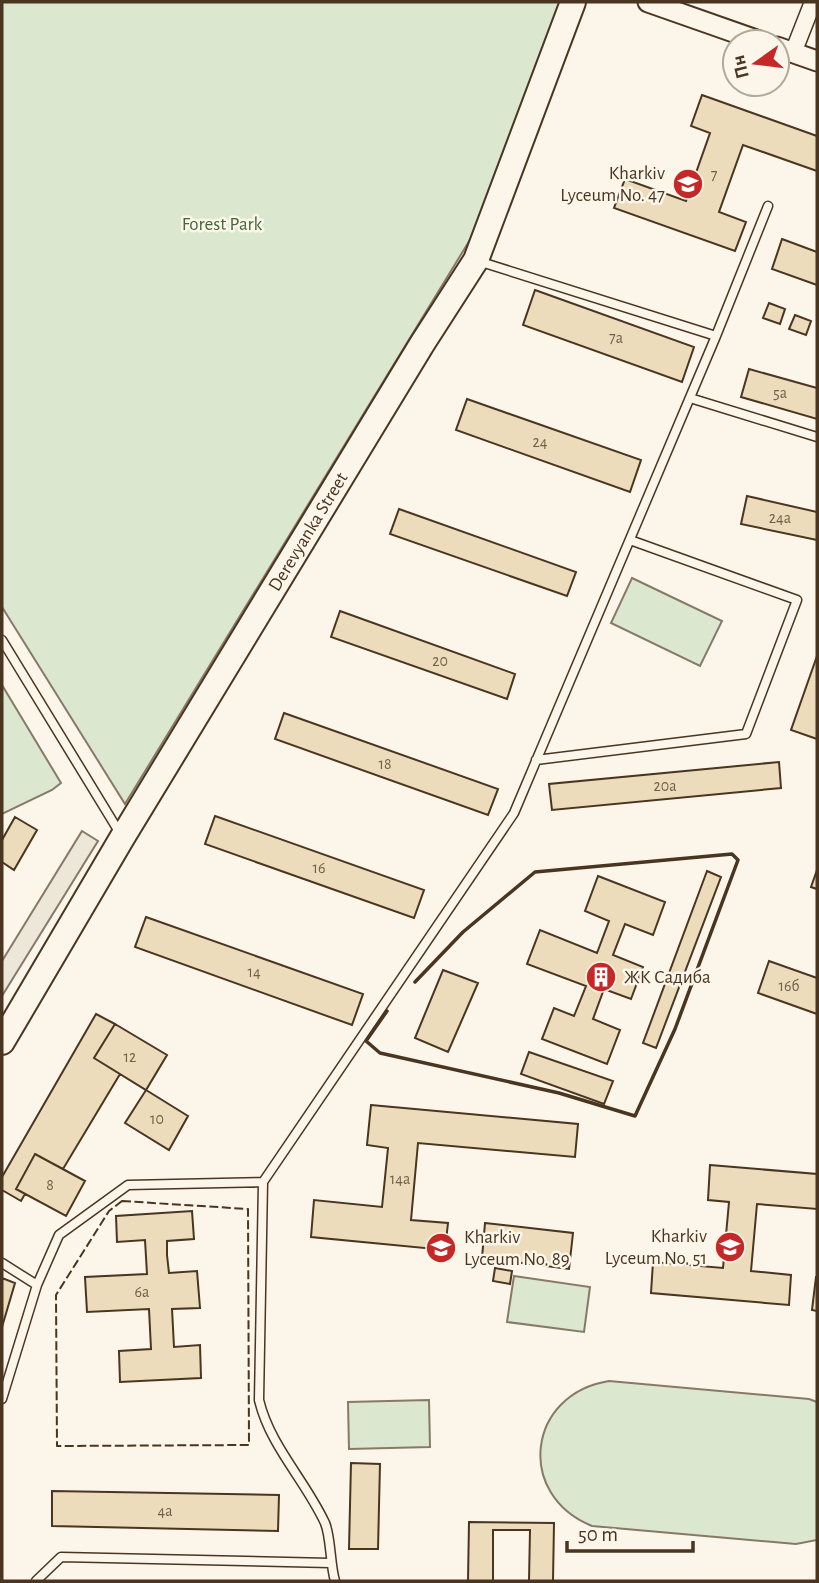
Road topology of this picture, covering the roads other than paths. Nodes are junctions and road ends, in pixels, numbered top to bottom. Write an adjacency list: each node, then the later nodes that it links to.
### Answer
1 (573, 2): 9 (main road, Derevyanka Street)
2 (648, 2): 4 (street)
3 (813, 2): 5 (street)
4 (722, 28)
5 (791, 40)
6 (791, 52): 7 (street)
7 (817, 61)
8 (768, 206): 10 (lane)
9 (477, 260): 10 (lane); 16 (main road, Derevyanka Street)
10 (716, 336): 11 (lane)
11 (690, 398): 12 (lane); 13 (lane)
12 (817, 437)
13 (629, 540): 15 (lane); 15 (lane)
14 (2, 640): 16 (lane)
15 (536, 760): 18 (lane)
16 (122, 838): 17 (main road, Derevyanka Street)
17 (2, 1042)
18 (263, 1182): 20 (lane); 22 (lane)
19 (2, 1263): 20 (lane)
20 (37, 1285): 21 (lane)
21 (2, 1399)
22 (330, 1563): 23 (lane); 24 (lane)
23 (36, 1581)
24 (335, 1581)

